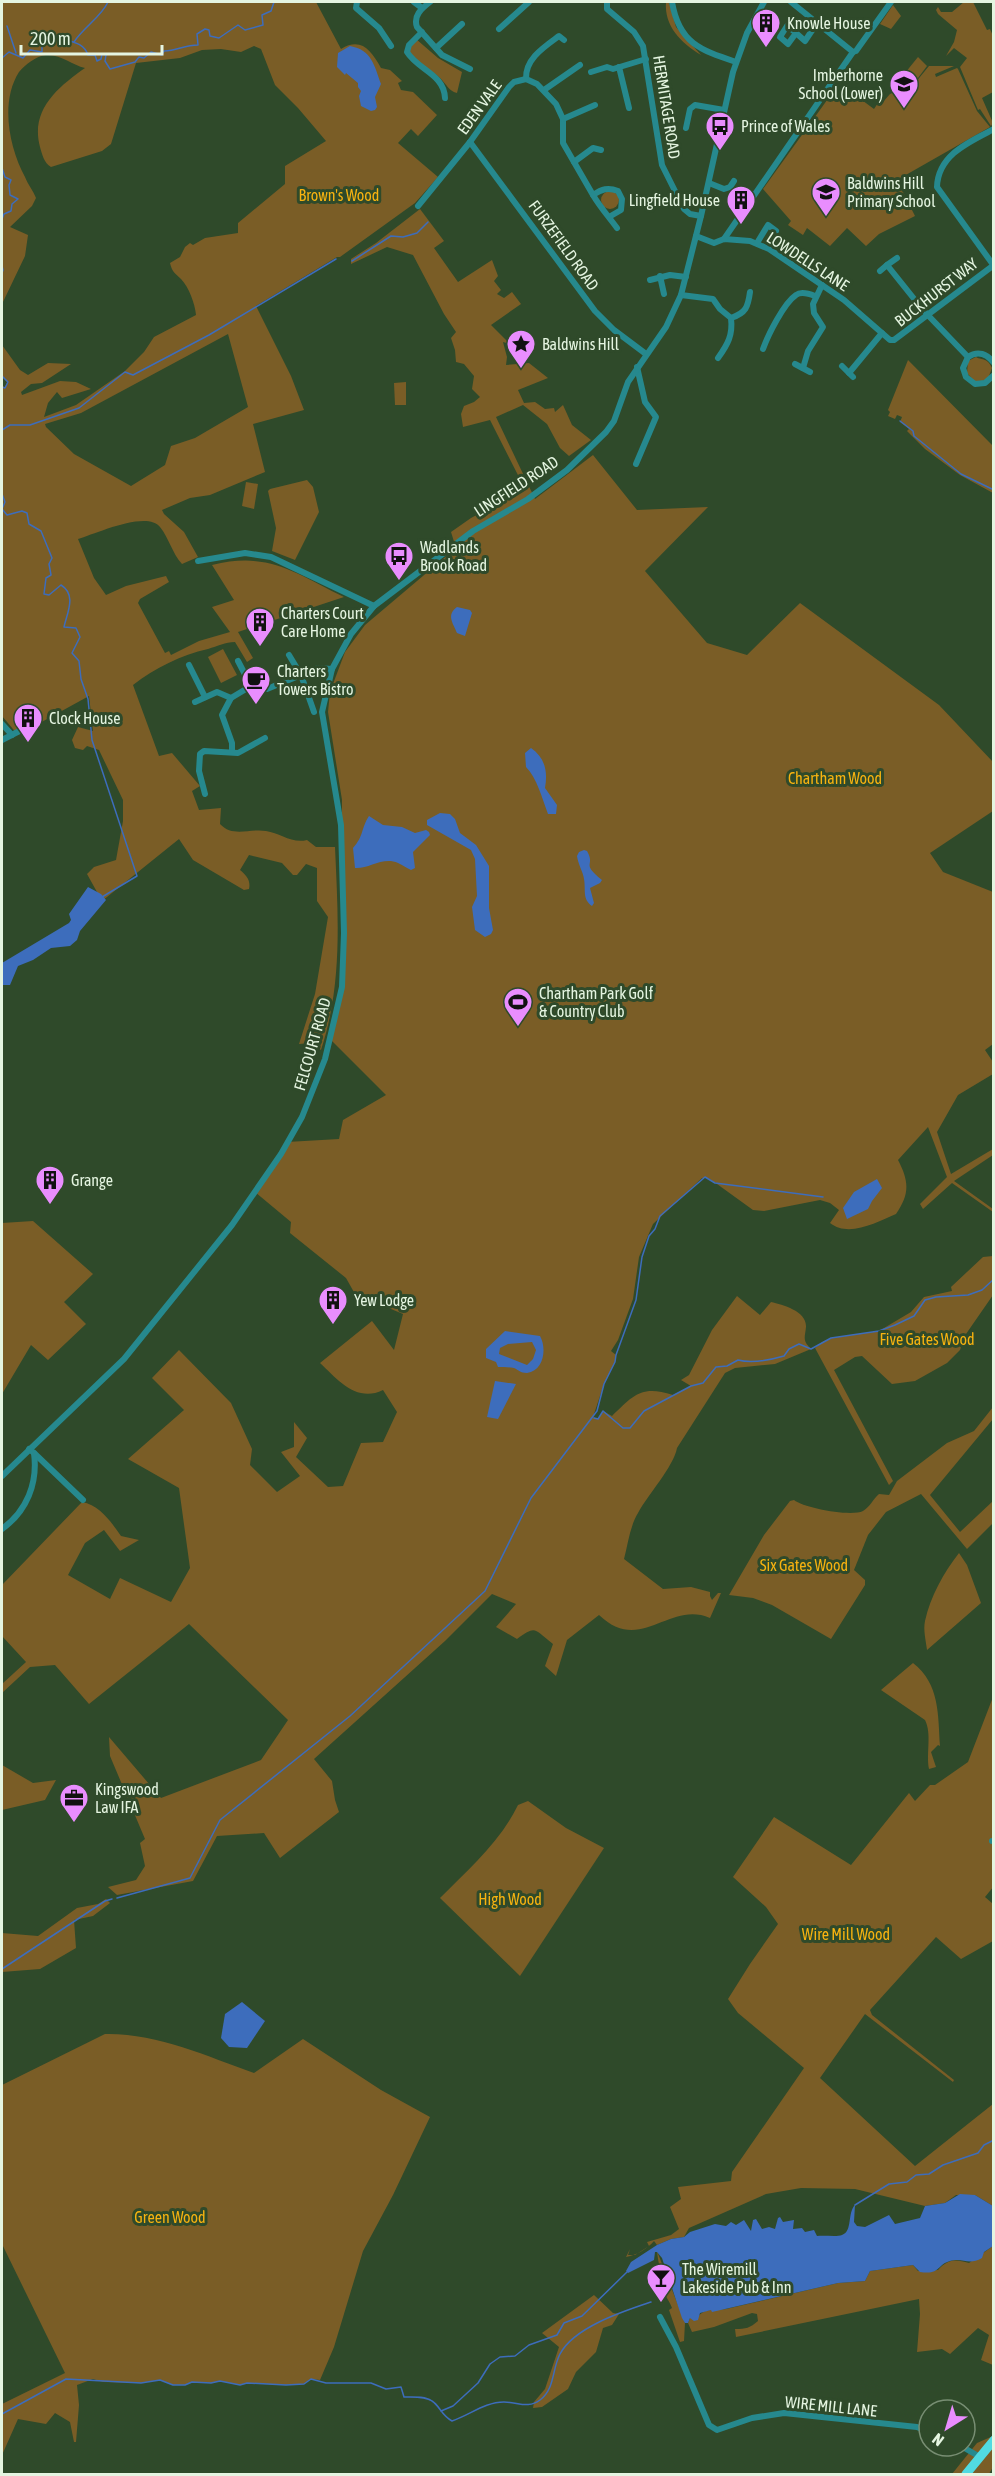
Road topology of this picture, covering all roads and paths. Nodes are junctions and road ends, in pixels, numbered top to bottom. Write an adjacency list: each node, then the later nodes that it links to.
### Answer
1 (357, 2): 17 (street)
2 (414, 2): 10 (street)
3 (430, 2): 10 (street)
4 (529, 2): 13 (street)
5 (607, 2): 20 (street, HERMITAGE ROAD)
6 (764, 2): 21 (street, LINGFIELD ROAD)
7 (791, 2): 11 (street)
8 (891, 2): 19 (street)
9 (674, 3): 21 (street)
10 (422, 8): 14 (street)
11 (817, 23): 15 (street); 19 (street)
12 (462, 24): 18 (street)
13 (499, 29)
14 (422, 32): 18 (street); 28 (street)
15 (796, 33)
16 (564, 40): 26 (street, EDEN VALE)
17 (391, 46)
18 (436, 48): 24 (street)
19 (853, 52): 47 (street)
20 (646, 59): 23 (street); 42 (street, HERMITAGE ROAD)
21 (736, 62): 31 (street, LINGFIELD ROAD)
22 (580, 65): 27 (street)
23 (619, 67): 25 (street); 30 (street)
24 (470, 69)
25 (591, 72)
26 (525, 79): 27 (street); 35 (street, EDEN VALE)
27 (544, 90): 32 (street)
28 (445, 98)
29 (595, 105): 32 (street)
30 (629, 108)
31 (724, 110): 33 (street); 39 (street, LINGFIELD ROAD)
32 (563, 119): 37 (street)
33 (686, 128)
34 (993, 129): 51 (street)
35 (470, 142): 41 (street, EDEN VALE); 66 (street, FURZEFIELD ROAD)
36 (601, 150): 37 (street)
37 (574, 162): 40 (street)
38 (734, 181): 39 (street)
39 (709, 183): 42 (street, LINGFIELD ROAD)
40 (593, 195): 43 (street); 43 (street)
41 (418, 206)
42 (701, 216): 46 (street, LINGFIELD ROAD)
43 (609, 217): 44 (street)
44 (617, 228)
45 (776, 231): 48 (street)
46 (696, 236): 47 (street, LOWDELLS LANE); 54 (street, LINGFIELD ROAD)
47 (724, 239): 48 (street, LOWDELLS LANE)
48 (757, 243): 56 (street, LOWDELLS LANE)
49 (897, 258): 50 (street)
50 (887, 265): 52 (street); 61 (street)
51 (993, 266): 61 (street, BUCKHURST WAY)
52 (880, 271)
53 (660, 276): 54 (street); 55 (street); 58 (street)
54 (686, 277): 59 (street, LINGFIELD ROAD)
55 (650, 280)
56 (822, 285): 60 (street); 63 (street, LOWDELLS LANE)
57 (750, 292): 62 (street)
58 (664, 294)
59 (681, 295): 62 (street); 66 (street, LINGFIELD ROAD)
60 (815, 296): 65 (street); 73 (street)
61 (927, 315): 64 (street, BUCKHURST WAY); 67 (street)
62 (731, 318): 68 (street)
63 (882, 333): 64 (street, LOWDELLS LANE); 71 (street)
64 (894, 340)
65 (763, 349)
66 (646, 354): 72 (street, LINGFIELD ROAD)
67 (968, 357): 69 (street); 75 (street)
68 (717, 358)
69 (993, 363)
70 (795, 364): 73 (street)
71 (842, 366)
72 (637, 367): 76 (street); 78 (street, LINGFIELD ROAD)
73 (803, 368): 74 (street)
74 (810, 372)
75 (992, 380)
76 (636, 464)
77 (198, 561): 79 (street)
78 (384, 600): 79 (street, FELCOURT ROAD)
79 (374, 606): 83 (street, FELCOURT ROAD)
80 (289, 655): 84 (street)
81 (238, 661): 85 (street)
82 (189, 664): 86 (street)
83 (332, 669): 84 (street); 97 (street, FELCOURT ROAD)
84 (301, 675): 85 (street); 89 (street)
85 (251, 686): 87 (street)
86 (205, 697): 87 (street); 88 (street)
87 (231, 698): 95 (street)
88 (195, 702)
89 (314, 712)
90 (2, 724): 92 (street)
91 (31, 725): 92 (street)
92 (12, 735): 94 (street)
93 (265, 738): 95 (street)
94 (2, 740)
95 (232, 752): 96 (street)
96 (205, 794)
97 (32, 1451): 98 (street, FELCOURT ROAD); 99 (street); 100 (street)
98 (2, 1476)
99 (82, 1500)
100 (2, 1529)
101 (660, 2317): 102 (street, WIRE MILL LANE)
102 (917, 2427)
103 (993, 2440): 105 (highway)
104 (977, 2455): 105 (street)
105 (980, 2457): 106 (highway)
106 (966, 2475)

